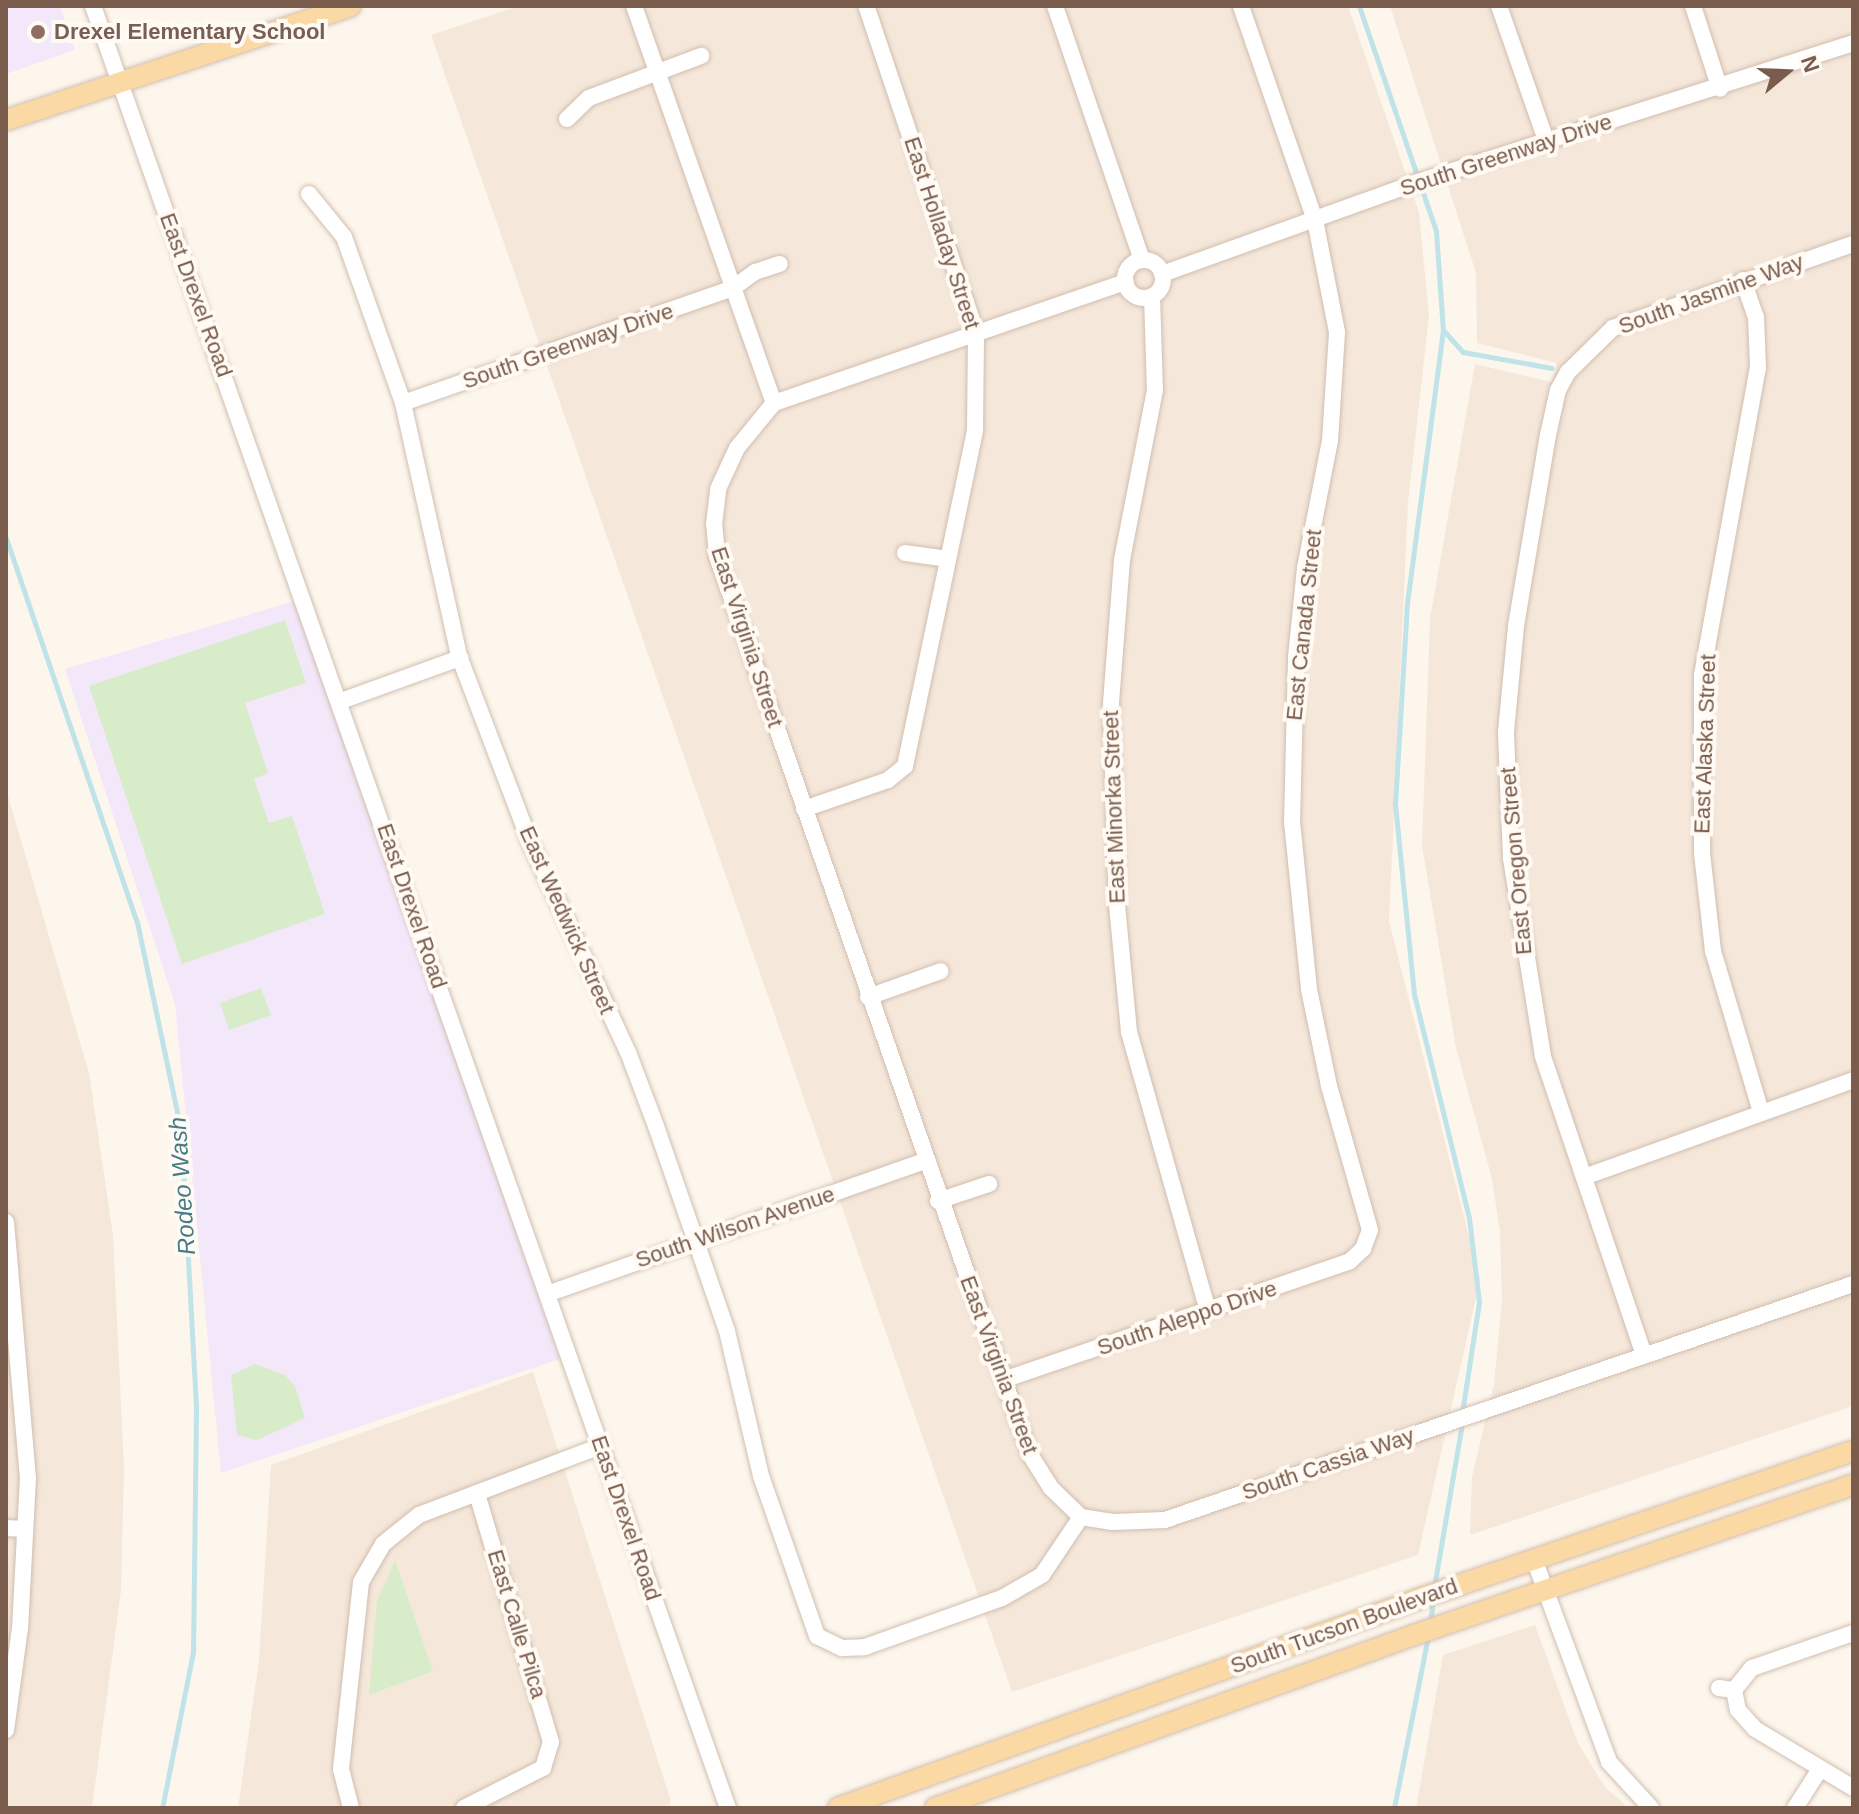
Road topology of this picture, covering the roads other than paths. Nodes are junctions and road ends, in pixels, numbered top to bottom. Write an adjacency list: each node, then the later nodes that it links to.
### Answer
1 (93, 6): 12 (street, East Drexel Road)
2 (351, 6): 12 (main road)
3 (634, 6): 11 (street)
4 (866, 6): 27 (street, East Holladay Street)
5 (1055, 6): 20 (street)
6 (1241, 6): 18 (street, East Canada Street)
7 (1499, 6): 16 (street)
8 (1693, 6): 13 (street)
9 (1853, 43): 13 (street, South Greenway Drive)
10 (701, 56): 11 (street)
11 (657, 72): 14 (street); 25 (street)
12 (119, 80): 15 (main road); 34 (street, East Drexel Road)
13 (1720, 89): 16 (street, South Greenway Drive)
14 (567, 119)
15 (6, 120)
16 (1546, 140): 18 (street, South Greenway Drive)
17 (309, 194): 29 (street, East Wedwick Street)
18 (1315, 220): 22 (street, South Greenway Drive); 46 (street, East Canada Street)
19 (1853, 244): 23 (street, South Jasmine Way)
20 (1142, 260): 22 (street); 24 (street)
21 (780, 264): 25 (street)
22 (1162, 274): 26 (street)
23 (1743, 280): 28 (street, South Jasmine Way); 39 (street, East Alaska Street)
24 (1126, 282): 26 (street); 27 (street)
25 (733, 288): 29 (street, South Greenway Drive); 30 (street)
26 (1152, 296): 49 (street, East Minorka Street)
27 (976, 332): 30 (street); 32 (street, East Holladay Street)
28 (1577, 358): 41 (street, East Oregon Street)
29 (403, 403): 33 (street, East Wedwick Street)
30 (774, 403): 35 (street, East Virginia Street)
31 (905, 553): 32 (street)
32 (948, 559): 35 (street, East Holladay Street)
33 (460, 658): 34 (street); 45 (street, East Wedwick Street)
34 (341, 701): 48 (street, East Drexel Road)
35 (804, 809): 37 (street, East Virginia Street)
36 (941, 971): 37 (street)
37 (868, 997): 40 (street, East Virginia Street)
38 (1853, 1080): 39 (street)
39 (1761, 1112): 41 (street)
40 (924, 1161): 43 (street, East Virginia Street); 45 (street, South Wilson Avenue)
41 (1584, 1177): 50 (street, East Oregon Street)
42 (989, 1184): 43 (street)
43 (938, 1201): 51 (street, East Virginia Street)
44 (6, 1222): 58 (street)
45 (695, 1241): 48 (street, South Wilson Avenue); 56 (street, East Wedwick Street)
46 (1368, 1251): 49 (street, South Aleppo Drive)
47 (1853, 1284): 50 (street, South Cassia Way)
48 (547, 1294): 52 (street, East Drexel Road)
49 (1208, 1311): 51 (street, South Aleppo Drive)
50 (1644, 1355): 56 (street, South Cassia Way)
51 (1006, 1379): 56 (street, East Virginia Street)
52 (601, 1446): 55 (street); 67 (street, East Drexel Road)
53 (1853, 1451): 59 (main road, South Tucson Boulevard)
54 (1853, 1485): 60 (main road, South Tucson Boulevard)
55 (477, 1493): 65 (street); 66 (street, East Calle Pilca)
56 (1081, 1517)
57 (6, 1528): 58 (street)
58 (25, 1529): 62 (street)
59 (1534, 1559): 60 (street); 68 (main road, South Tucson Boulevard)
60 (1545, 1590): 69 (main road, South Tucson Boulevard); 70 (street)
61 (1853, 1633): 63 (street)
62 (6, 1730)
63 (1820, 1769): 64 (street); 71 (street)
64 (1853, 1788)
65 (351, 1808)
66 (464, 1808)
67 (728, 1808)
68 (838, 1808)
69 (935, 1808)
70 (1651, 1808)
71 (1795, 1808)

